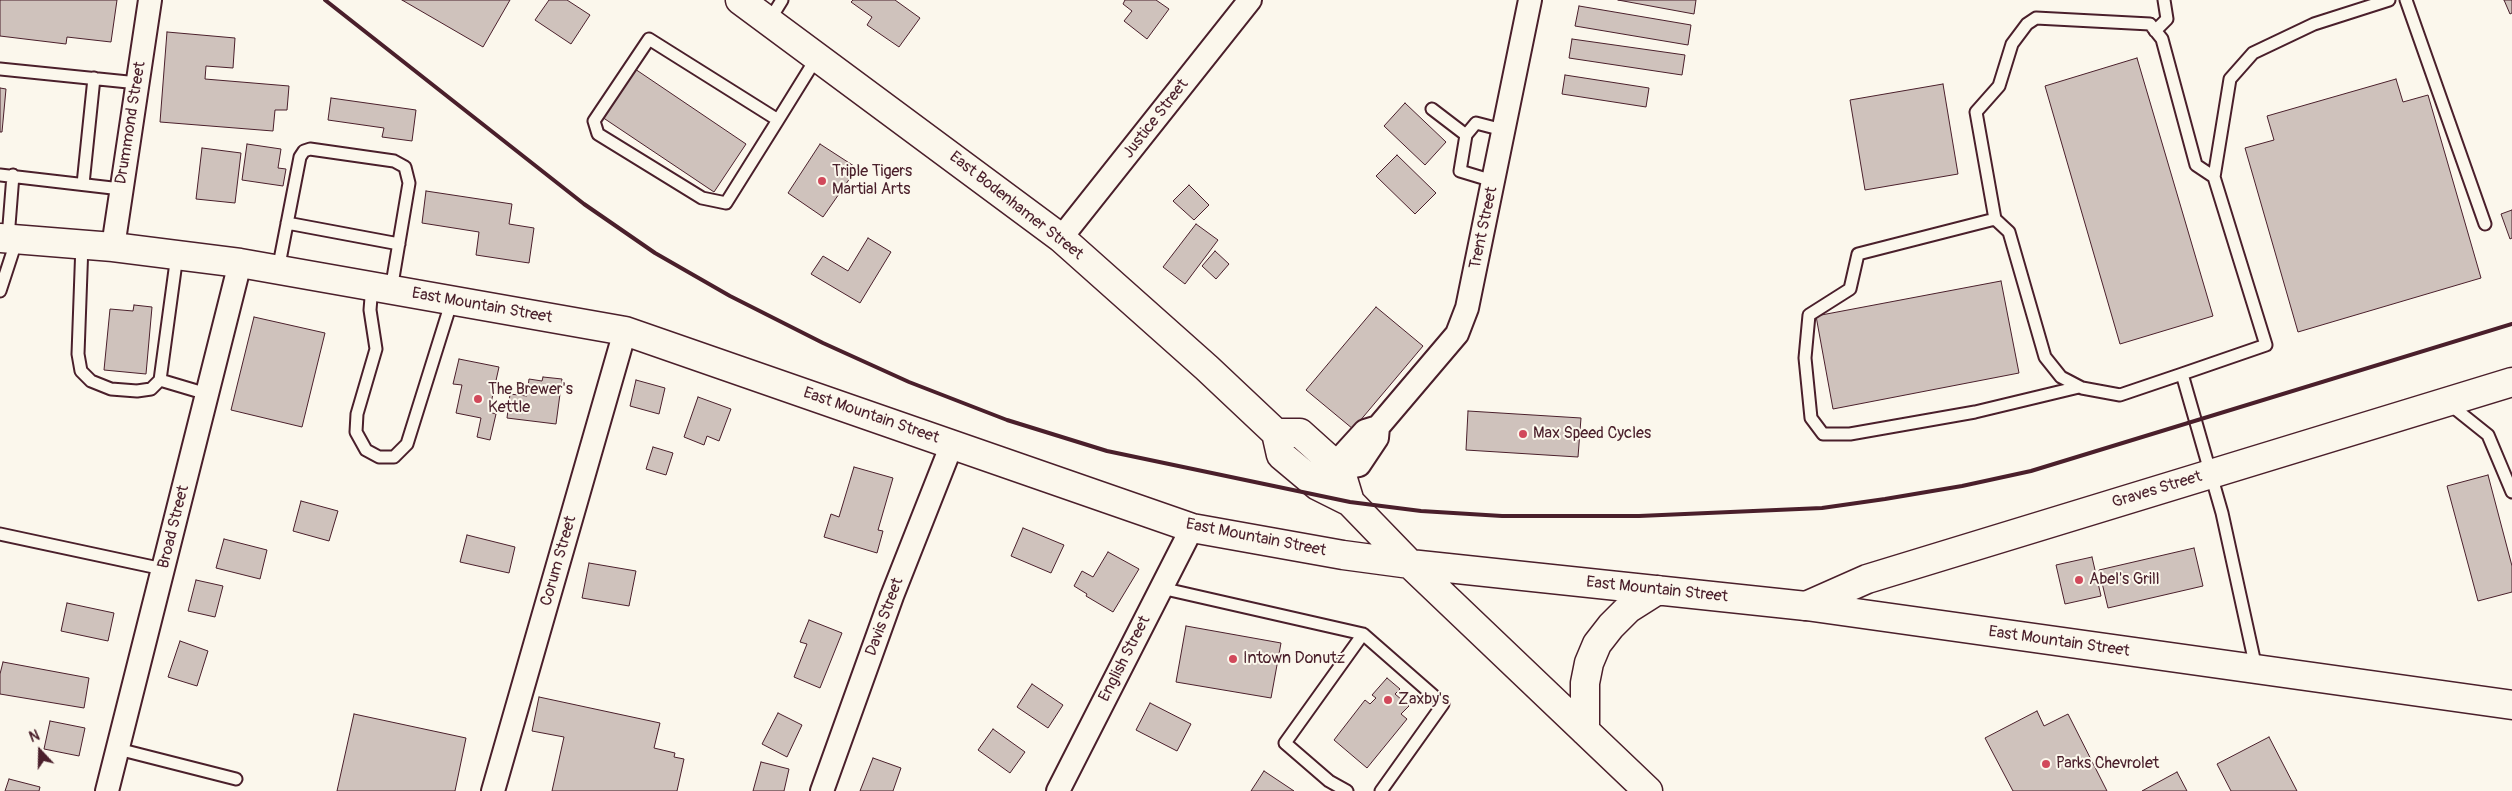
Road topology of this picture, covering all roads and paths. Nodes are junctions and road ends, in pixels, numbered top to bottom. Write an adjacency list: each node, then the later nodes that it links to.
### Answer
1 (150, 0): 13 (street, Drummond Street)
2 (740, 0): 8 (main road, East Bodenhamer Street)
3 (1250, 0): 28 (street, Justice Street)
4 (1530, 0): 16 (street, Trent Street)
5 (2164, 0): 9 (lane)
6 (2389, 0): 20 (lane)
7 (2406, 0): 26 (lane)
8 (776, 11): 10 (main road, East Bodenhamer Street)
9 (2155, 31): 20 (lane); 24 (lane)
10 (817, 57): 15 (lane); 28 (main road, East Bodenhamer Street)
11 (0, 69): 12 (lane)
12 (94, 78): 13 (lane); 22 (lane)
13 (138, 83): 23 (street, Drummond Street)
14 (1432, 109): 17 (lane)
15 (778, 120): 15 (lane)
16 (1503, 130): 17 (lane); 21 (street, Trent Street)
17 (1466, 135): 21 (lane)
18 (0, 174): 19 (lane)
19 (13, 176): 22 (lane); 27 (lane)
20 (2214, 177): 39 (lane)
21 (1493, 181): 47 (street, Trent Street)
22 (83, 184): 23 (lane)
23 (121, 190): 31 (street, Drummond Street)
24 (1995, 219): 42 (lane); 42 (lane)
25 (287, 223): 30 (lane); 30 (lane); 34 (lane)
26 (2485, 224)
27 (8, 238): 29 (main road, East Mountain Street); 36 (lane)
28 (1061, 238): 45 (main road, East Bodenhamer Street)
29 (82, 244): 31 (main road, East Mountain Street); 40 (lane)
30 (399, 244): 35 (lane)
31 (113, 247): 32 (main road, East Mountain Street)
32 (177, 255): 33 (main road, East Mountain Street); 40 (lane)
33 (240, 263): 34 (main road, East Mountain Street); 43 (street, Broad Street)
34 (278, 270): 35 (main road, East Mountain Street)
35 (382, 287): 37 (main road, East Mountain Street); 37 (lane)
36 (0, 291)
37 (452, 300): 38 (main road, East Mountain Street)
38 (625, 331): 46 (main road, East Mountain Street); 65 (street, Corum Street)
39 (2182, 374): 42 (lane); 48 (lane)
40 (160, 380): 43 (lane)
41 (2512, 382): 44 (main road, Graves Street)
42 (2079, 387)
43 (207, 394): 54 (street, Broad Street)
44 (2447, 402): 48 (main road, Graves Street); 49 (lane)
45 (1276, 433): 47 (main road); 50 (main road)
46 (952, 444): 51 (main road, East Mountain Street); 66 (street, Davis Street)
47 (1340, 469): 50 (main road)
48 (2212, 474): 57 (main road, Graves Street); 59 (lane)
49 (2512, 492)
50 (1350, 502): 53 (main road)
51 (1192, 528): 53 (main road, East Mountain Street); 55 (street, English Street)
52 (0, 534): 54 (lane)
53 (1410, 564): 56 (main road, East Mountain Street); 61 (main road)
54 (163, 569): 62 (street, Broad Street)
55 (1161, 588): 58 (lane); 67 (street, English Street)
56 (1658, 590): 57 (main road, East Mountain Street); 61 (main road)
57 (1806, 606): 59 (main road, East Mountain Street)
58 (1363, 634): 68 (lane); 69 (lane)
59 (2256, 669): 60 (main road, East Mountain Street)
60 (2512, 705)
61 (1585, 731): 70 (main road)
62 (118, 748): 63 (lane); 64 (street, Broad Street)
63 (236, 779)
64 (107, 791)
65 (493, 791)
66 (822, 791)
67 (1058, 791)
68 (1347, 791)
69 (1381, 791)
70 (1648, 791)

